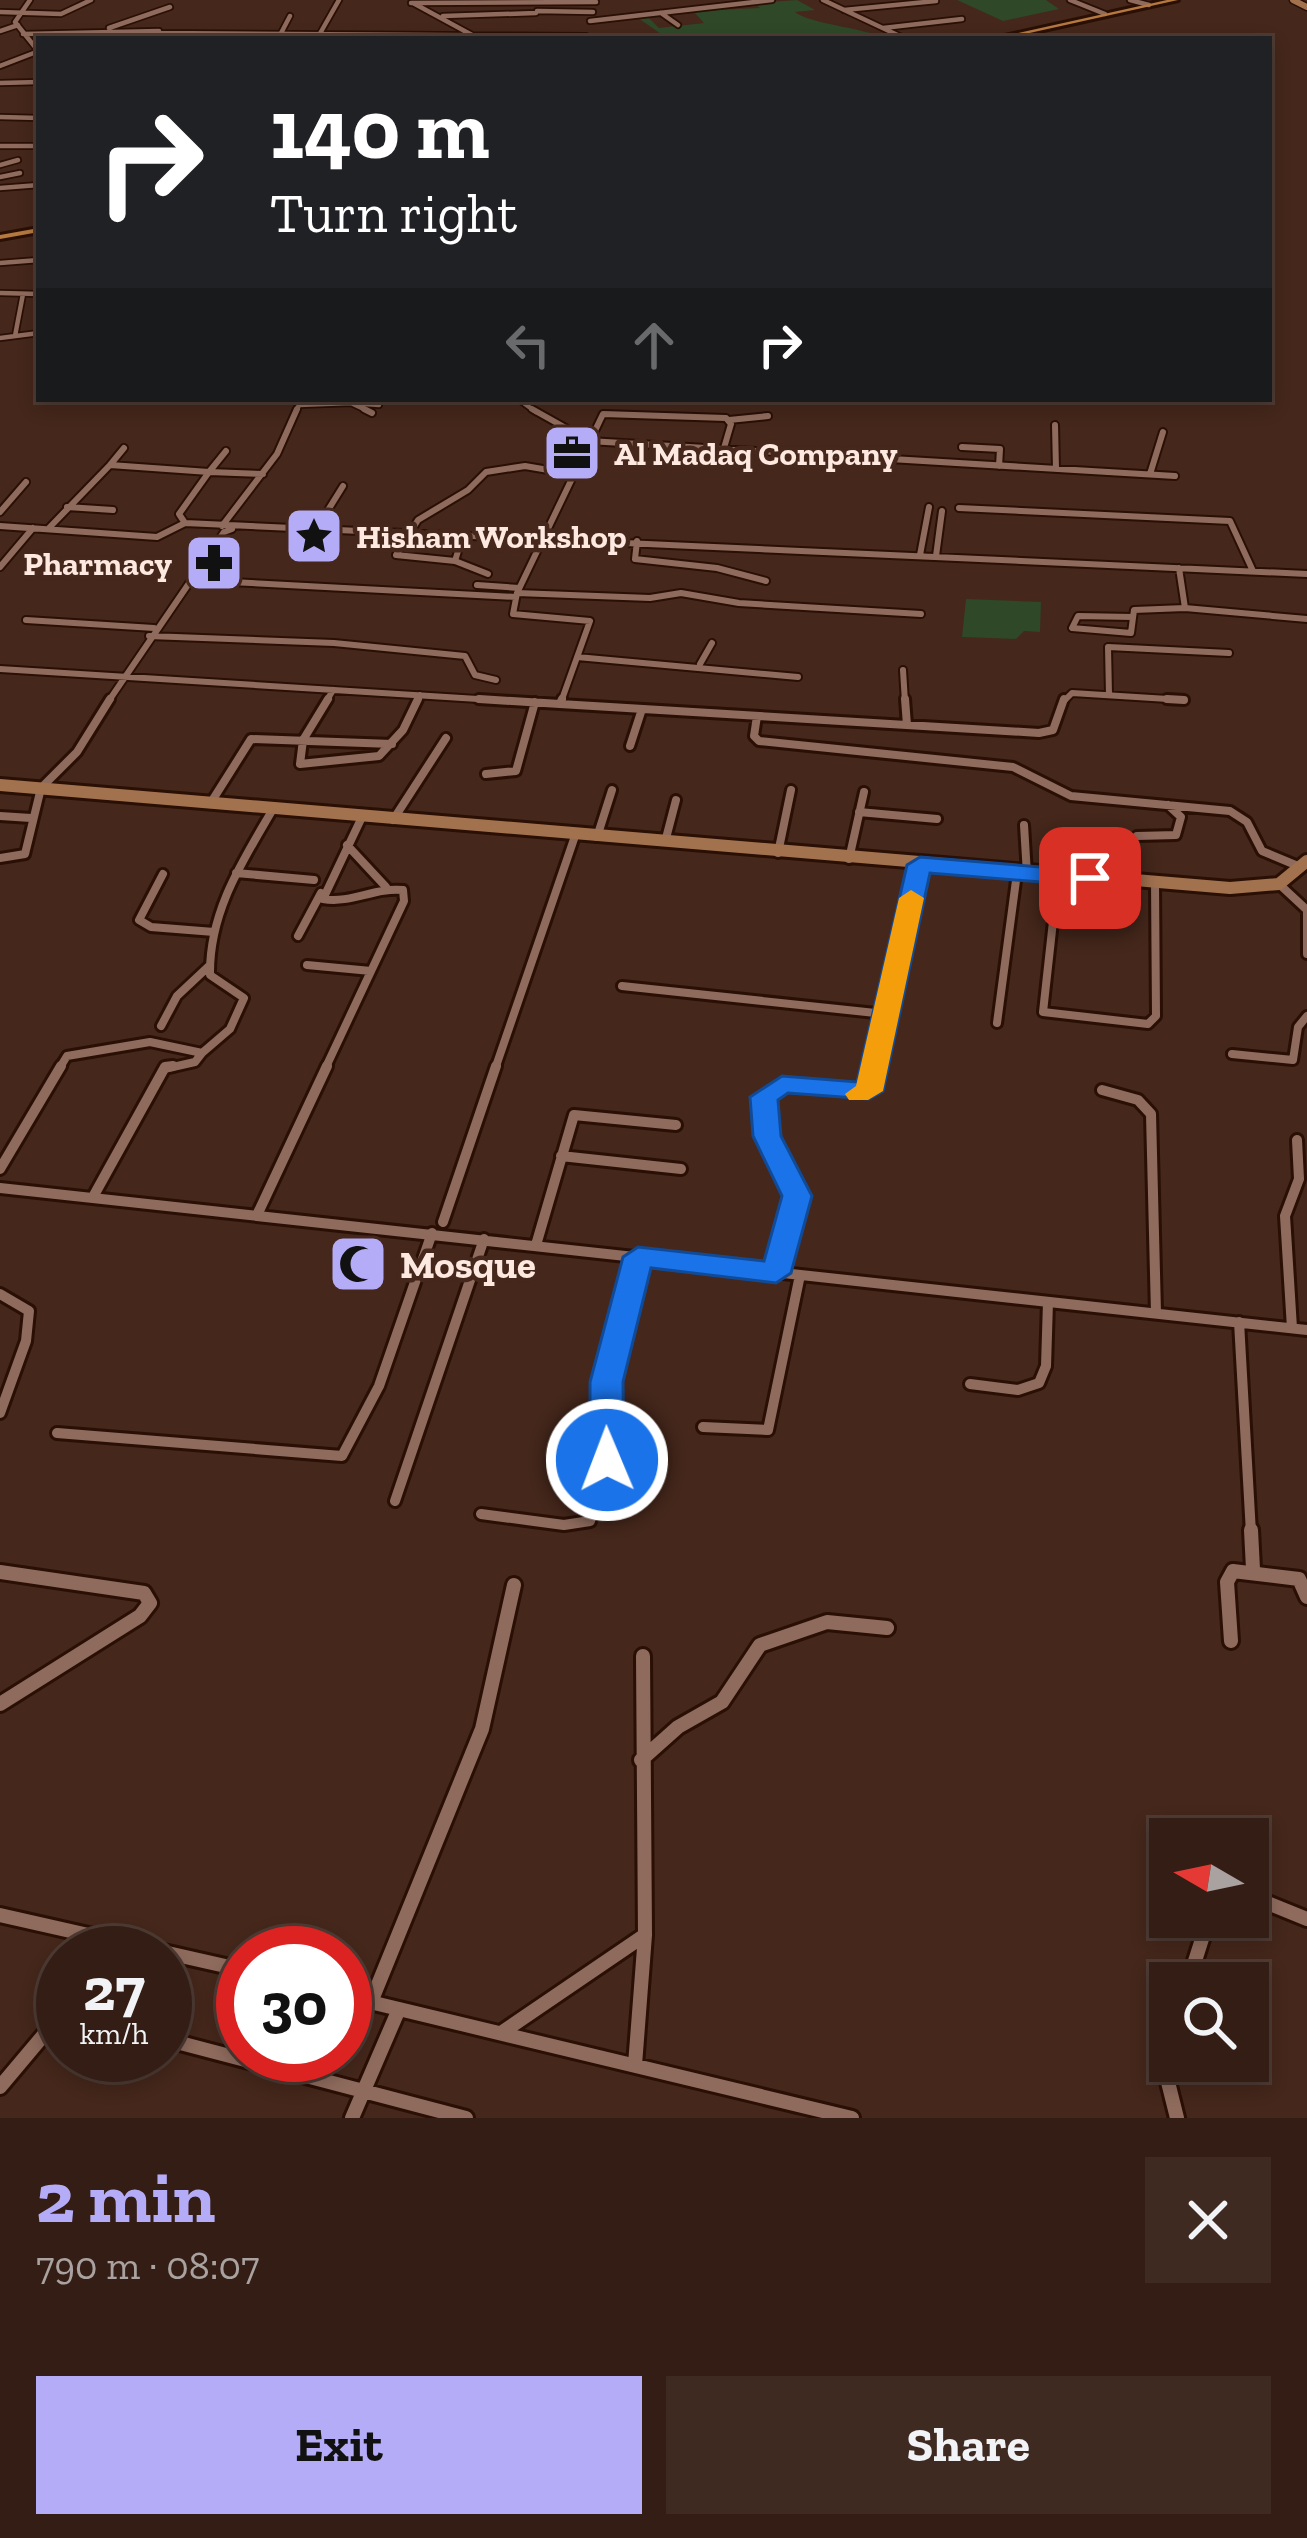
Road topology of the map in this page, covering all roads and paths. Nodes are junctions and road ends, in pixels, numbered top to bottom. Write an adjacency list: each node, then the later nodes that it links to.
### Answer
1 (31, 0): 23 (street)
2 (339, 0): 40 (street)
3 (772, 0): 24 (street)
4 (823, 0): 19 (street)
5 (1070, 0): 25 (street)
6 (1130, 0): 16 (street)
7 (1175, 0): 16 (main road)
8 (1189, 0): 47 (main road)
9 (1293, 0): 18 (street)
10 (91, 1): 23 (street)
11 (409, 1): 12 (street); 27 (street)
12 (449, 1): 15 (street); 27 (street)
13 (596, 1): 15 (street); 22 (street)
14 (936, 1): 19 (street)
15 (542, 2): 21 (street)
16 (1149, 5): 25 (main road)
17 (170, 7): 36 (street)
18 (1307, 7)
19 (844, 10): 32 (street)
20 (0, 12): 23 (street)
21 (537, 12): 22 (street); 27 (street); 43 (street)
22 (593, 12): 29 (street)
23 (18, 13): 30 (street)
24 (661, 13): 29 (street); 31 (street)
25 (1105, 14): 46 (main road)
26 (290, 16): 39 (street)
27 (443, 16): 41 (street); 42 (street)
28 (962, 19): 32 (street)
29 (590, 21): 44 (street)
30 (18, 26): 33 (street); 35 (street)
31 (677, 26)
32 (883, 28): 45 (street)
33 (0, 31)
34 (249, 33): 36 (street); 37 (street); 38 (street)
35 (22, 34): 36 (street); 48 (street)
36 (108, 34)
37 (156, 36)
38 (265, 36)
39 (277, 36)
40 (319, 36)
41 (433, 36)
42 (474, 36)
43 (525, 36)
44 (586, 36)
45 (900, 36)
46 (1010, 36)
47 (1024, 36)
48 (36, 49)
49 (36, 53): 50 (street)
50 (0, 66)
51 (0, 82): 52 (street)
52 (36, 82)
53 (0, 117): 54 (street)
54 (36, 118)
55 (0, 146): 56 (street)
56 (36, 146)
57 (18, 160): 58 (street)
58 (0, 165)
59 (20, 173): 60 (street)
60 (0, 177)
61 (36, 185): 62 (street)
62 (0, 188)
63 (36, 229): 64 (main road)
64 (0, 235)
65 (36, 260): 66 (street)
66 (0, 263)
67 (0, 293): 68 (street)
68 (23, 294): 69 (street); 71 (street)
69 (36, 294)
70 (36, 333): 71 (street)
71 (15, 336): 72 (street)
72 (0, 338)
73 (302, 402): 92 (street)
74 (345, 402): 76 (street)
75 (522, 402): 83 (street)
76 (351, 403): 77 (street); 78 (street)
77 (379, 405)
78 (372, 413)
79 (768, 416): 80 (street)
80 (729, 420): 83 (street); 86 (street)
81 (1055, 425): 90 (street)
82 (1163, 432): 94 (street)
83 (589, 440): 86 (street); 93 (street)
84 (962, 447): 89 (street)
85 (124, 448): 88 (street)
86 (724, 448): 89 (street)
87 (226, 451): 91 (street)
88 (110, 465): 91 (street); 98 (street)
89 (999, 466): 90 (street)
90 (1055, 469): 94 (street)
91 (209, 472): 92 (street); 104 (street)
92 (263, 474): 107 (street)
93 (572, 474): 110 (street); 112 (street)
94 (1150, 474): 95 (street)
95 (1175, 476)
96 (26, 482): 103 (street)
97 (343, 486): 109 (street)
98 (67, 507): 101 (street); 108 (street)
99 (929, 507): 115 (street)
100 (959, 508): 120 (street)
101 (113, 510)
102 (942, 511): 116 (street)
103 (0, 512)
104 (184, 524): 107 (street); 108 (street)
105 (0, 526): 106 (street)
106 (33, 528): 108 (street); 118 (street)
107 (227, 528): 109 (street); 123 (street)
108 (48, 529)
109 (313, 531): 110 (street); 114 (street)
110 (409, 536): 111 (street); 117 (street)
111 (461, 538): 112 (street); 117 (street)
112 (543, 539): 113 (street); 126 (street)
113 (637, 541): 115 (street); 124 (street)
114 (302, 548)
115 (920, 555): 116 (street)
116 (935, 556): 119 (street)
117 (455, 561): 121 (street)
118 (0, 567)
119 (1179, 568): 120 (street); 127 (street)
120 (1252, 571): 122 (street)
121 (488, 574)
122 (1307, 574)
123 (192, 580): 126 (street); 132 (street)
124 (766, 581)
125 (477, 585): 126 (street)
126 (518, 593): 128 (street); 135 (street)
127 (1185, 608): 129 (street); 130 (street)
128 (921, 614)
129 (1133, 617): 129 (street)
130 (1307, 619)
131 (26, 620): 132 (street)
132 (152, 632): 140 (street); 141 (street)
133 (712, 643): 136 (street)
134 (1228, 653): 144 (street)
135 (578, 657): 136 (street); 147 (street)
136 (700, 664): 139 (street)
137 (0, 669): 140 (street)
138 (903, 670): 150 (street)
139 (798, 676)
140 (125, 678): 142 (street); 157 (street)
141 (496, 680)
142 (333, 690): 143 (street); 152 (street)
143 (420, 695): 146 (street); 153 (street)
144 (1109, 695): 145 (street); 150 (street)
145 (1184, 700)
146 (536, 702): 147 (street); 155 (street)
147 (560, 704): 148 (street)
148 (642, 709): 149 (street); 154 (street)
149 (757, 716): 150 (street); 163 (street)
150 (907, 724)
151 (446, 738): 170 (street)
152 (303, 740): 153 (street); 153 (street); 162 (street)
153 (392, 744)
154 (630, 746)
155 (486, 774)
156 (0, 785): 157 (street)
157 (41, 788): 162 (street); 168 (street)
158 (612, 790): 174 (street)
159 (791, 790): 177 (street)
160 (864, 792): 165 (street)
161 (676, 800): 175 (street)
162 (210, 804): 164 (street)
163 (1168, 805): 173 (street); 180 (street)
164 (273, 809): 167 (street); 182 (street)
165 (859, 812): 169 (street); 179 (street)
166 (0, 815): 168 (street)
167 (362, 817): 170 (street); 176 (street)
168 (31, 818): 178 (street)
169 (937, 819)
170 (393, 820): 172 (street)
171 (1024, 825): 183 (street)
172 (574, 836): 174 (street); 214 (street)
173 (1137, 836)
174 (597, 837): 175 (street)
175 (665, 842): 177 (street)
176 (347, 845): 189 (street); 190 (street)
177 (778, 853): 179 (street)
178 (0, 858)
179 (849, 859): 181 (street)
180 (1302, 864): 188 (street)
181 (920, 865): 183 (street); 199 (street)
182 (236, 873): 186 (street); 192 (street)
183 (1022, 873): 185 (street); 201 (street)
184 (163, 874): 192 (street)
185 (1058, 876): 187 (street); 187 (street)
186 (314, 880)
187 (1155, 883): 188 (street)
188 (1279, 884): 191 (street)
189 (386, 887): 190 (street); 197 (street)
190 (321, 892): 193 (street)
191 (1307, 911): 194 (street)
192 (214, 932): 196 (street)
193 (298, 936)
194 (1307, 954)
195 (307, 965): 197 (street)
196 (209, 966): 202 (street); 203 (street)
197 (371, 971): 213 (street)
198 (622, 986): 199 (street)
199 (885, 1013): 219 (street)
200 (1307, 1016): 204 (street)
201 (997, 1023)
202 (161, 1026)
203 (202, 1053): 209 (street); 212 (street)
204 (1232, 1054)
205 (1102, 1090): 223 (street)
206 (676, 1125): 208 (street)
207 (1297, 1140): 225 (street)
208 (561, 1156): 210 (street); 217 (street)
209 (0, 1169)
210 (681, 1169)
211 (0, 1188): 212 (street)
212 (93, 1197): 213 (street)
213 (257, 1215): 215 (street)
214 (443, 1222)
215 (432, 1233): 216 (street); 230 (street)
216 (484, 1239): 217 (street); 231 (street)
217 (536, 1245): 218 (street)
218 (638, 1257): 219 (street); 232 (street)
219 (776, 1273): 220 (street)
220 (800, 1275): 222 (street); 229 (street)
221 (0, 1294): 228 (street)
222 (1048, 1302): 223 (street); 227 (street)
223 (1156, 1313): 224 (street)
224 (1239, 1322): 225 (street); 233 (street)
225 (1292, 1328): 226 (street)
226 (1307, 1330)
227 (970, 1384)
228 (0, 1413)
229 (703, 1427)
230 (57, 1432)
231 (395, 1501)
232 (481, 1514)
233 (1253, 1569): 236 (street); 238 (street)
234 (0, 1572): 240 (street)
235 (514, 1585): 247 (street)
236 (1307, 1597)
237 (887, 1628): 241 (street)
238 (1231, 1641)
239 (643, 1656): 241 (street)
240 (0, 1704)
241 (641, 1760): 246 (street)
242 (1269, 1903): 244 (street)
243 (0, 1915): 245 (street)
244 (1307, 1919)
245 (41, 1926)
246 (645, 1935): 250 (street); 253 (street)
247 (372, 2000)
248 (372, 2002): 249 (street)
249 (399, 2009): 250 (street); 256 (street)
250 (501, 2033): 253 (street)
251 (36, 2044): 255 (street)
252 (192, 2046): 256 (street)
253 (635, 2065): 259 (street)
254 (1168, 2082): 260 (street)
255 (0, 2087)
256 (363, 2091): 257 (street); 258 (street)
257 (352, 2118)
258 (466, 2118)
259 (849, 2118)
260 (1177, 2118)

